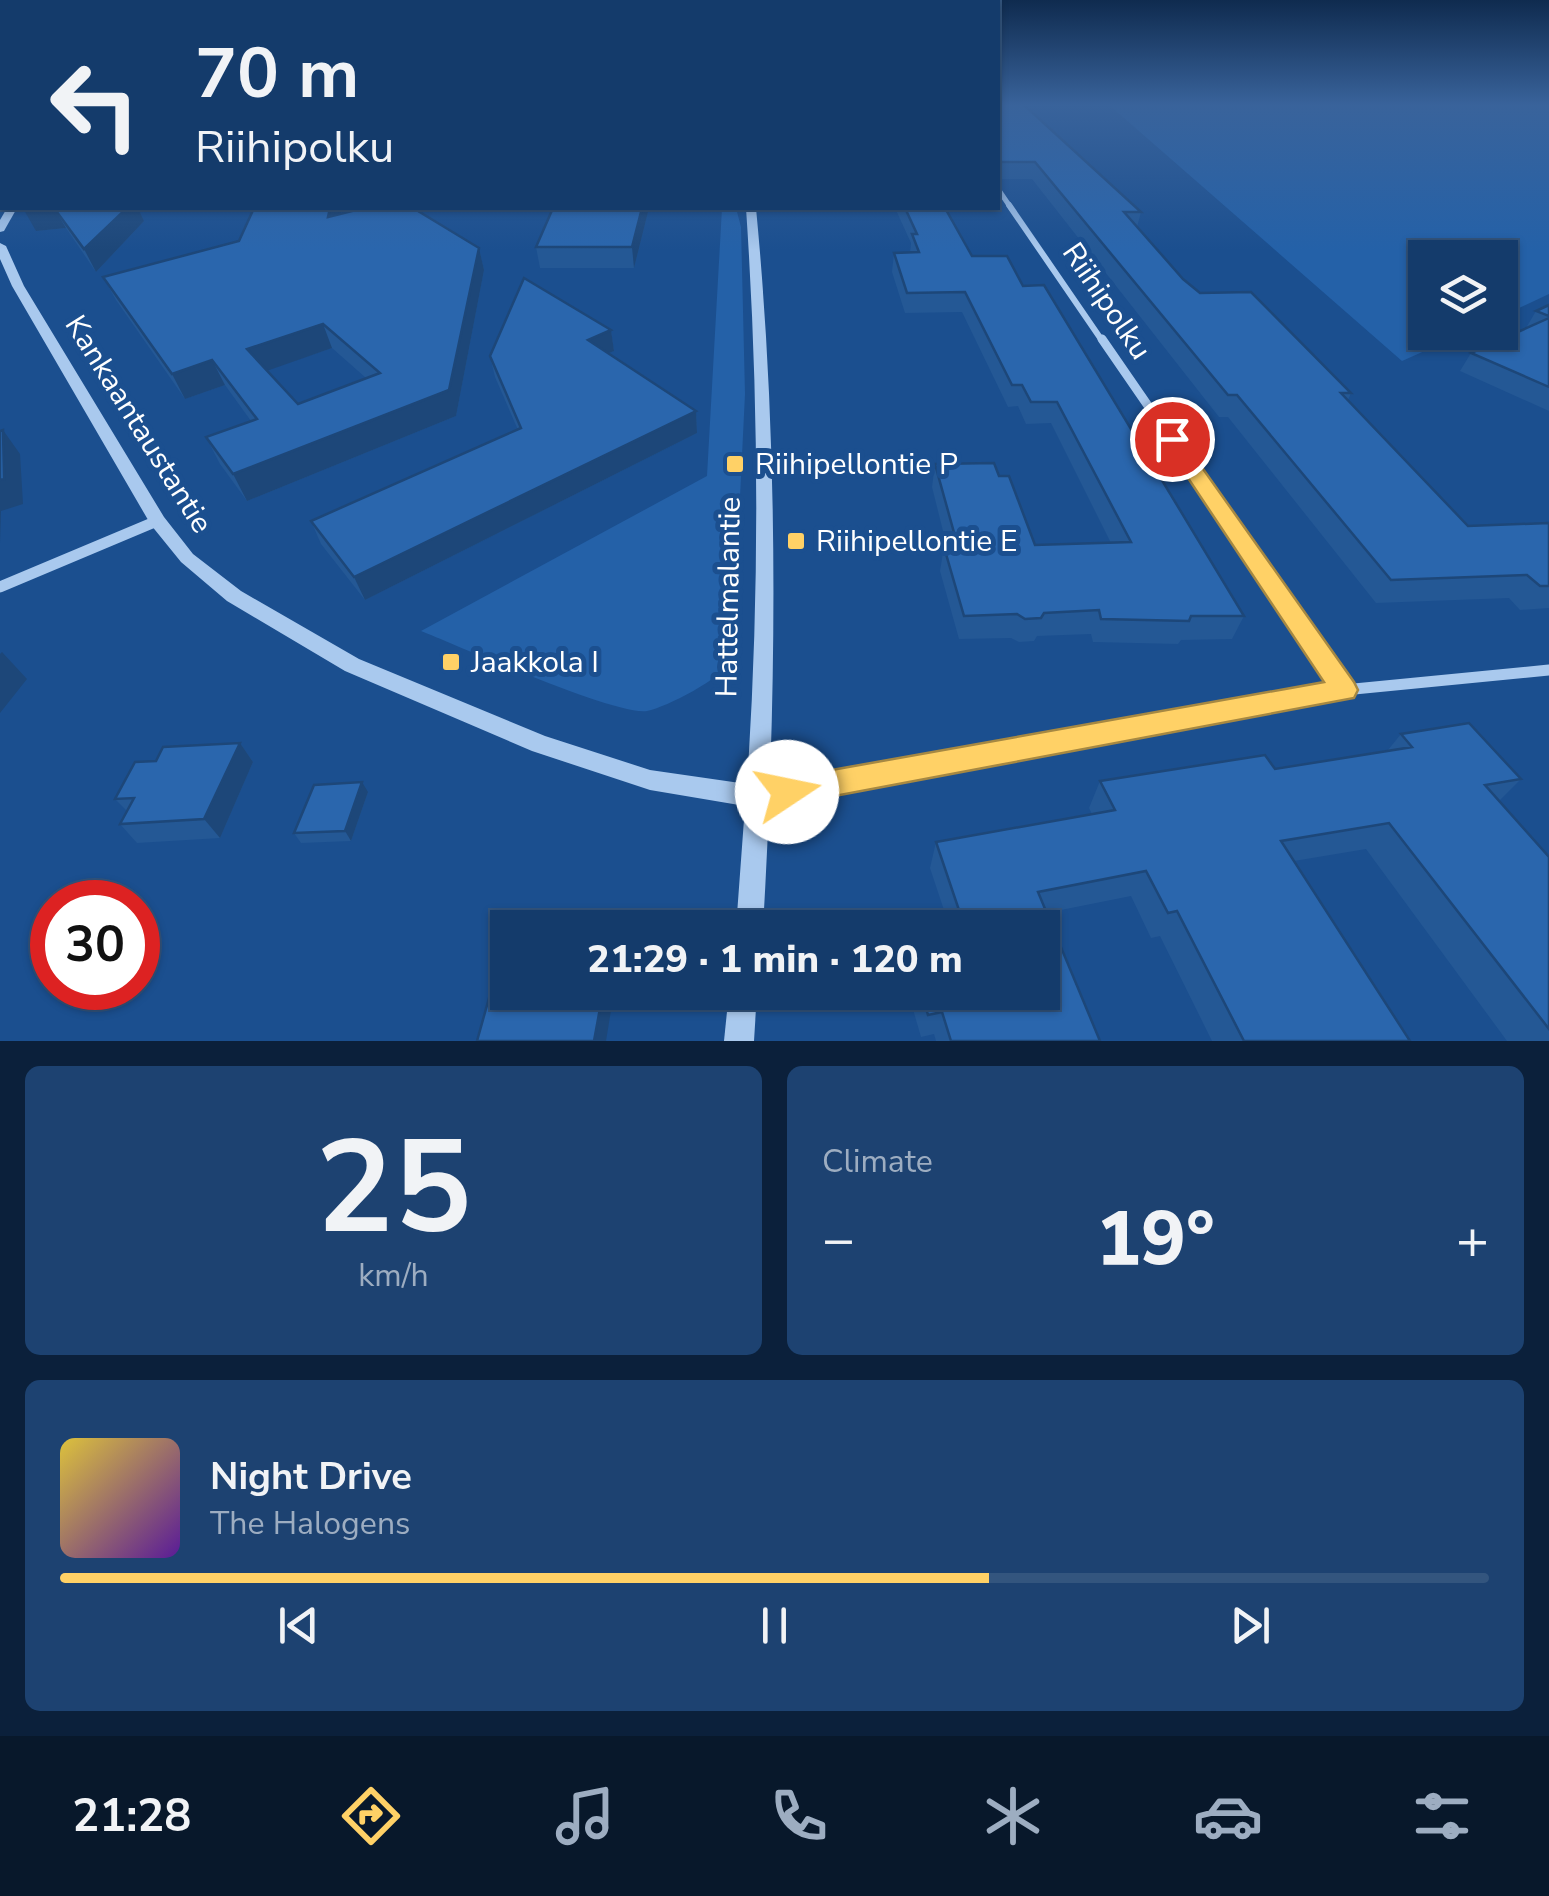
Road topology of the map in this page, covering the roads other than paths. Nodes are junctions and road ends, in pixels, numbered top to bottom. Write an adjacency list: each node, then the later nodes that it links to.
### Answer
1 (1000, 192): 7 (street, Riihipolku)
2 (751, 210): 8 (street, Hattelmalantie)
3 (0, 246): 4 (street, Kankaantaustantie)
4 (157, 521): 5 (street); 8 (street, Kankaantaustantie)
5 (0, 587)
6 (1549, 670): 7 (street)
7 (1344, 690): 8 (street)
8 (759, 797): 9 (street, Hattelmalantie)
9 (750, 910)
10 (742, 1010): 11 (street)
11 (739, 1041)

